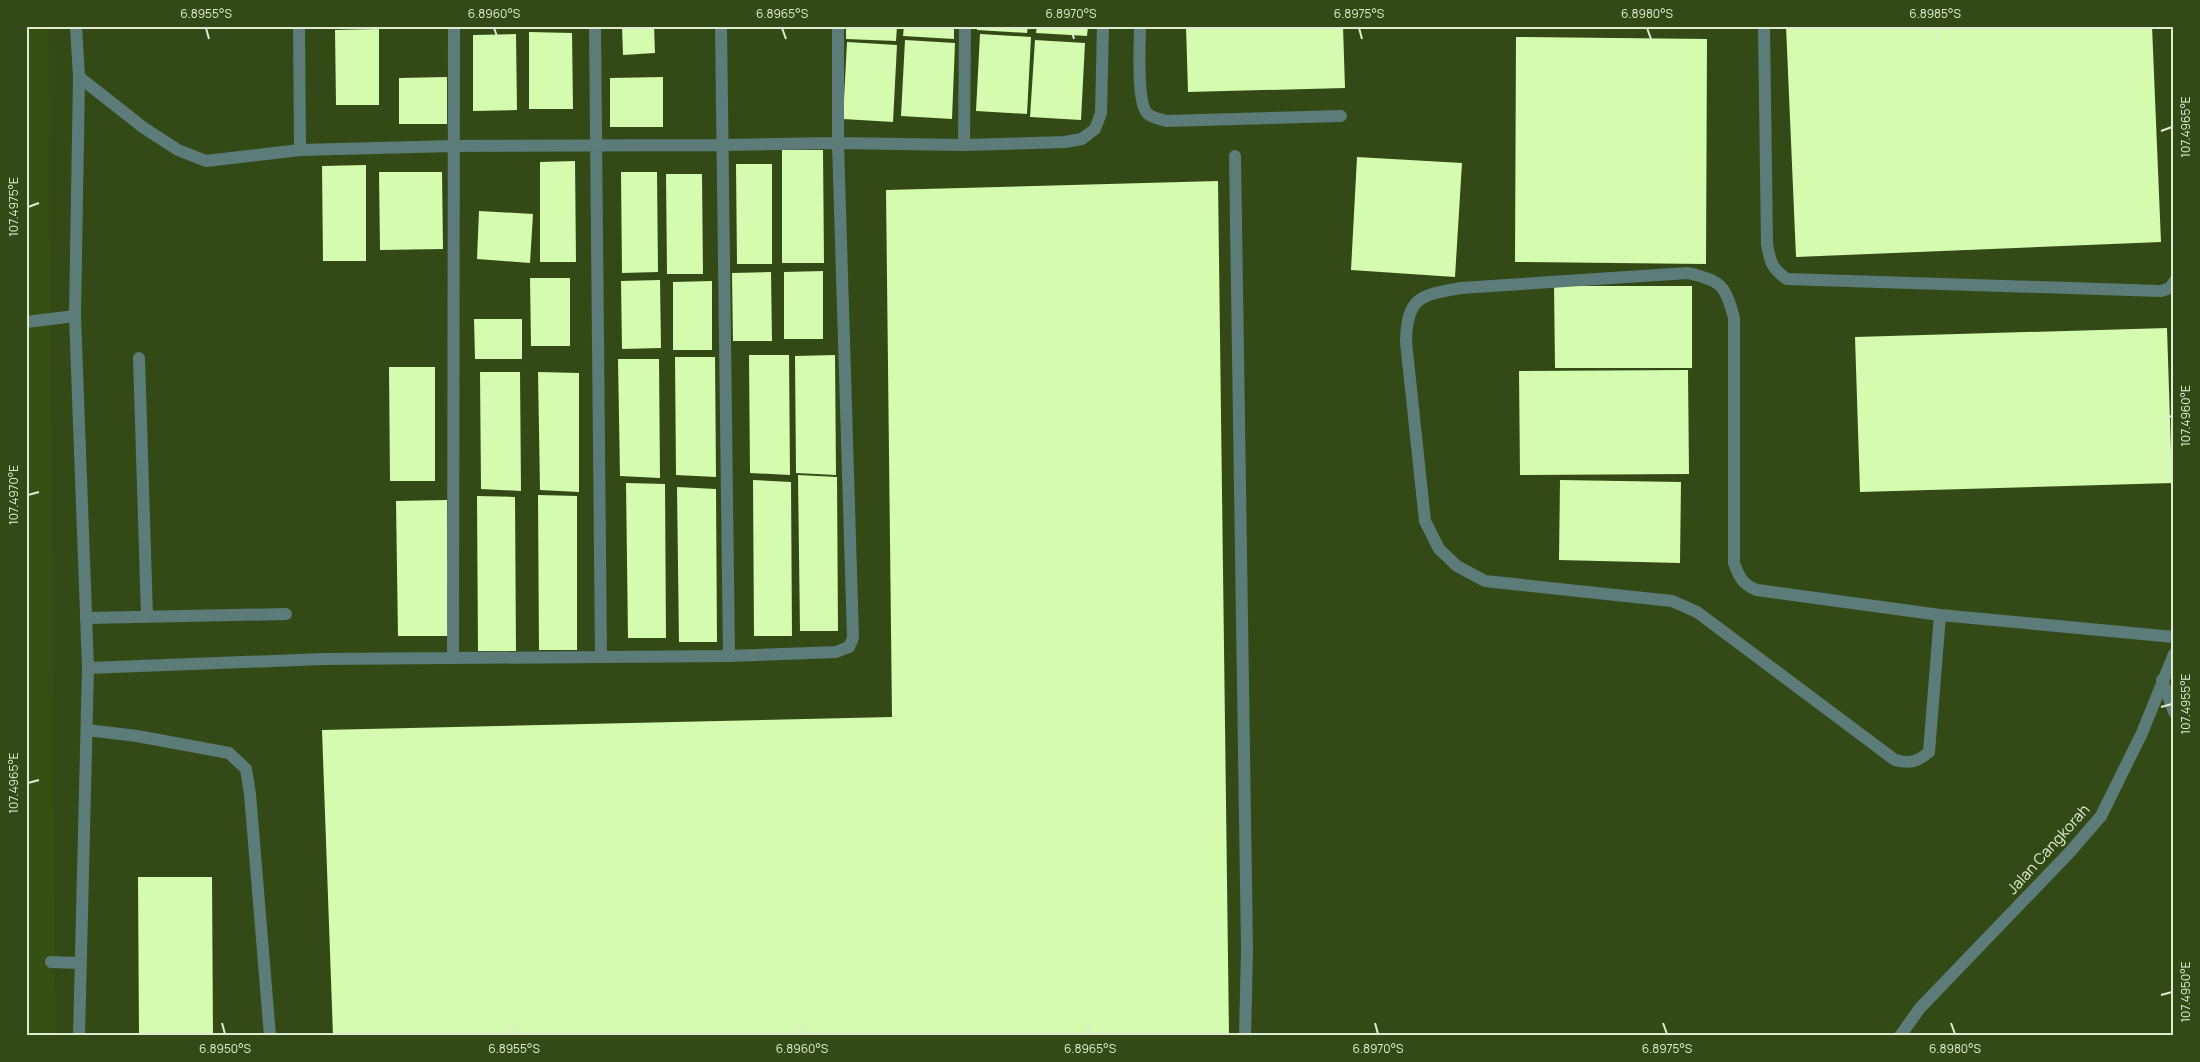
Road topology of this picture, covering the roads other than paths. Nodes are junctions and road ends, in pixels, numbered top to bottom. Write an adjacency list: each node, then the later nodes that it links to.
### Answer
1 (76, 26): 11 (street)
2 (299, 26): 18 (street)
3 (454, 26): 16 (street)
4 (595, 26): 17 (street)
5 (721, 26): 14 (street)
6 (838, 26): 13 (street)
7 (966, 26): 15 (street)
8 (1103, 26): 15 (street)
9 (1140, 26): 12 (street)
10 (1764, 26): 20 (street)
11 (79, 77): 18 (street); 21 (street)
12 (1341, 116)
13 (838, 143): 14 (street); 15 (street); 30 (street)
14 (723, 145): 17 (street); 30 (street)
15 (964, 145)
16 (453, 146): 17 (street); 18 (street); 32 (street)
17 (595, 146): 31 (street)
18 (300, 150)
19 (1235, 156): 41 (street)
20 (2174, 282)
21 (75, 316): 22 (street); 27 (street)
22 (26, 322)
23 (139, 358): 26 (street)
24 (286, 614): 26 (street)
25 (1940, 615): 25 (street); 28 (street)
26 (147, 616): 27 (street)
27 (86, 618): 33 (street)
28 (2174, 637)
29 (2174, 654): 34 (street, Jalan Cangkorah)
30 (729, 656): 31 (street)
31 (601, 657): 32 (street)
32 (453, 658): 33 (street)
33 (88, 668): 36 (street)
34 (2162, 680): 35 (street); 42 (street, Jalan Cangkorah)
35 (2174, 712)
36 (86, 730): 38 (street); 40 (street)
37 (51, 962): 38 (street)
38 (80, 963): 39 (street)
39 (79, 1036)
40 (270, 1036)
41 (1245, 1036)
42 (1900, 1036)

